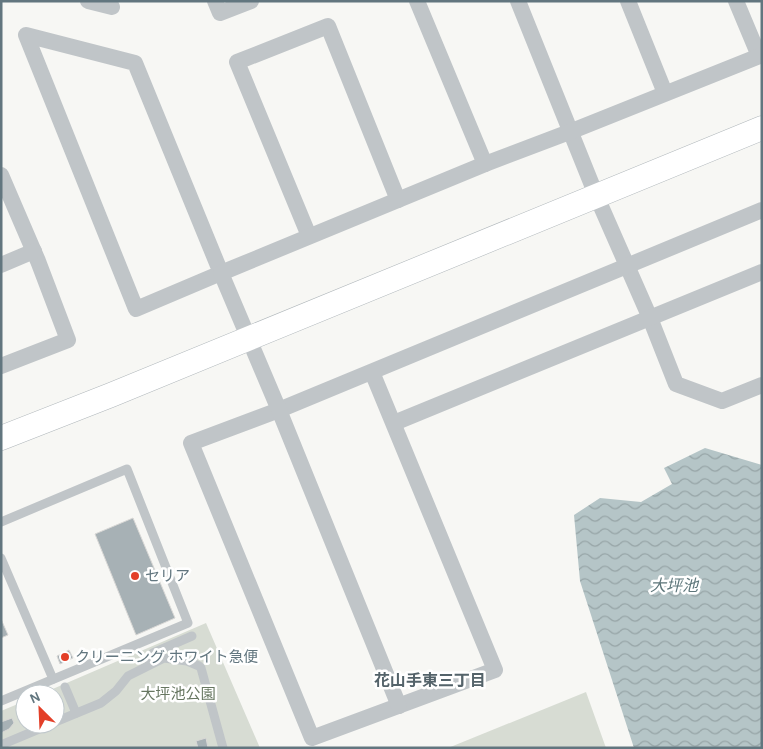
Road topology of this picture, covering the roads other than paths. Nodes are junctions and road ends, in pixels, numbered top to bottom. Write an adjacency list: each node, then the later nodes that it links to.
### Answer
1 (88, 1): 2 (street)
2 (109, 1)
3 (215, 1): 4 (street)
4 (251, 1)
5 (417, 1): 13 (street)
6 (518, 1): 12 (street)
7 (628, 1): 10 (street)
8 (736, 1): 9 (street)
9 (760, 55): 10 (street)
10 (665, 93): 12 (street)
11 (762, 128): 15 (street)
12 (572, 131): 13 (street); 15 (street)
13 (484, 164): 16 (street)
14 (1, 175): 19 (street)
15 (596, 195): 21 (street); 25 (street)
16 (398, 200): 18 (street); 18 (street)
17 (762, 210): 21 (street)
18 (310, 236): 23 (street)
19 (34, 251): 20 (street); 26 (street)
20 (1, 265)
21 (628, 266): 24 (street); 27 (street)
22 (762, 272): 24 (street)
23 (221, 274): 23 (street); 25 (street)
24 (650, 318): 28 (street); 30 (street)
25 (248, 338): 29 (street); 31 (street)
26 (1, 366)
27 (372, 372): 29 (street); 30 (street)
28 (762, 385)
29 (279, 410): 39 (street); 39 (street)
30 (394, 423): 39 (street)
31 (1, 438)
32 (1, 522): 36 (lane)
33 (1, 558): 36 (lane)
34 (192, 636): 35 (lane)
35 (149, 665): 40 (lane); 44 (lane)
36 (53, 680): 38 (lane)
37 (65, 687): 40 (lane)
38 (1, 701)
39 (399, 706)
40 (76, 713): 41 (lane)
41 (65, 717)
42 (27, 734): 43 (lane)
43 (1, 746)
44 (223, 748)

